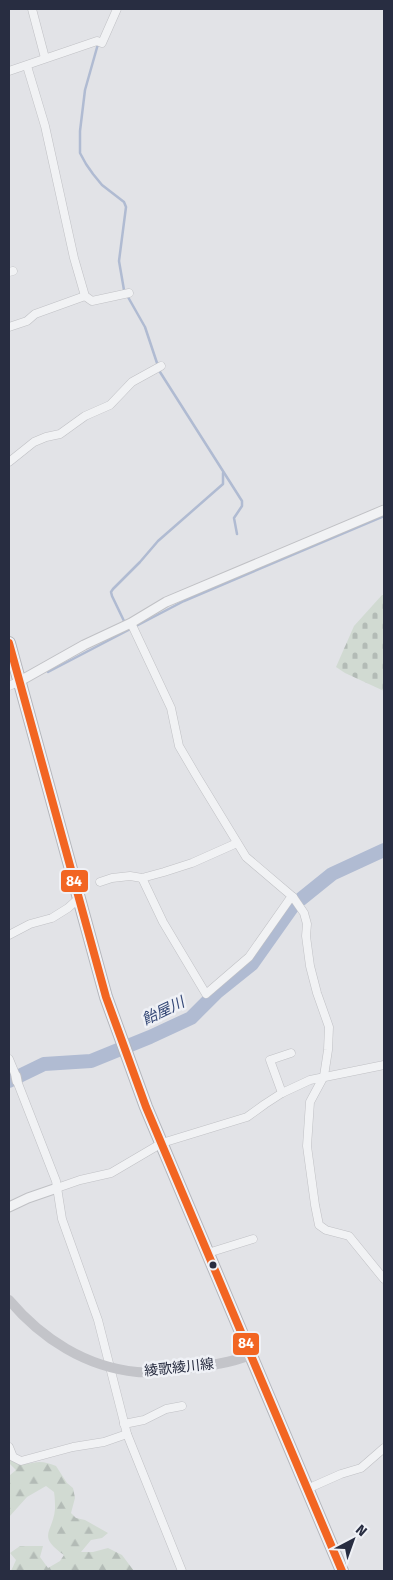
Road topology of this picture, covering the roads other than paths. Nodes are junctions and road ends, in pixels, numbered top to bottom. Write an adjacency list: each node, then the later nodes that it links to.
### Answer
1 (32, 9): 3 (street)
2 (117, 9): 3 (street)
3 (45, 58): 4 (street)
4 (27, 66): 5 (street); 7 (street)
5 (9, 71)
6 (127, 294): 7 (street)
7 (85, 296): 8 (street)
8 (9, 327)
9 (159, 367): 10 (street)
10 (9, 462)
11 (384, 510): 12 (street)
12 (133, 626): 14 (street); 15 (street)
13 (9, 643): 14 (highway)
14 (14, 684): 19 (highway)
15 (237, 843): 16 (street); 18 (street)
16 (142, 878): 17 (street); 18 (street)
17 (100, 882)
18 (293, 897): 24 (street)
19 (79, 898): 20 (street); 26 (highway)
20 (9, 935)
21 (291, 1052): 25 (street)
22 (9, 1059): 27 (street)
23 (384, 1065): 24 (street)
24 (324, 1076): 25 (street); 31 (street)
25 (282, 1093): 26 (street)
26 (162, 1143): 27 (street); 30 (highway)
27 (57, 1188): 28 (street); 34 (street)
28 (9, 1207)
29 (253, 1239): 30 (street)
30 (208, 1253): 33 (highway)
31 (384, 1279)
32 (9, 1300): 34 (main road, 綾歌綾川線)
33 (250, 1355): 34 (main road, 綾歌綾川線); 40 (highway)
34 (109, 1367): 36 (street)
35 (182, 1406): 36 (street)
36 (124, 1424): 37 (street)
37 (127, 1434): 38 (street); 41 (street)
38 (9, 1447)
39 (384, 1448): 40 (street)
40 (307, 1489): 42 (highway)
41 (182, 1571)
42 (342, 1571)

